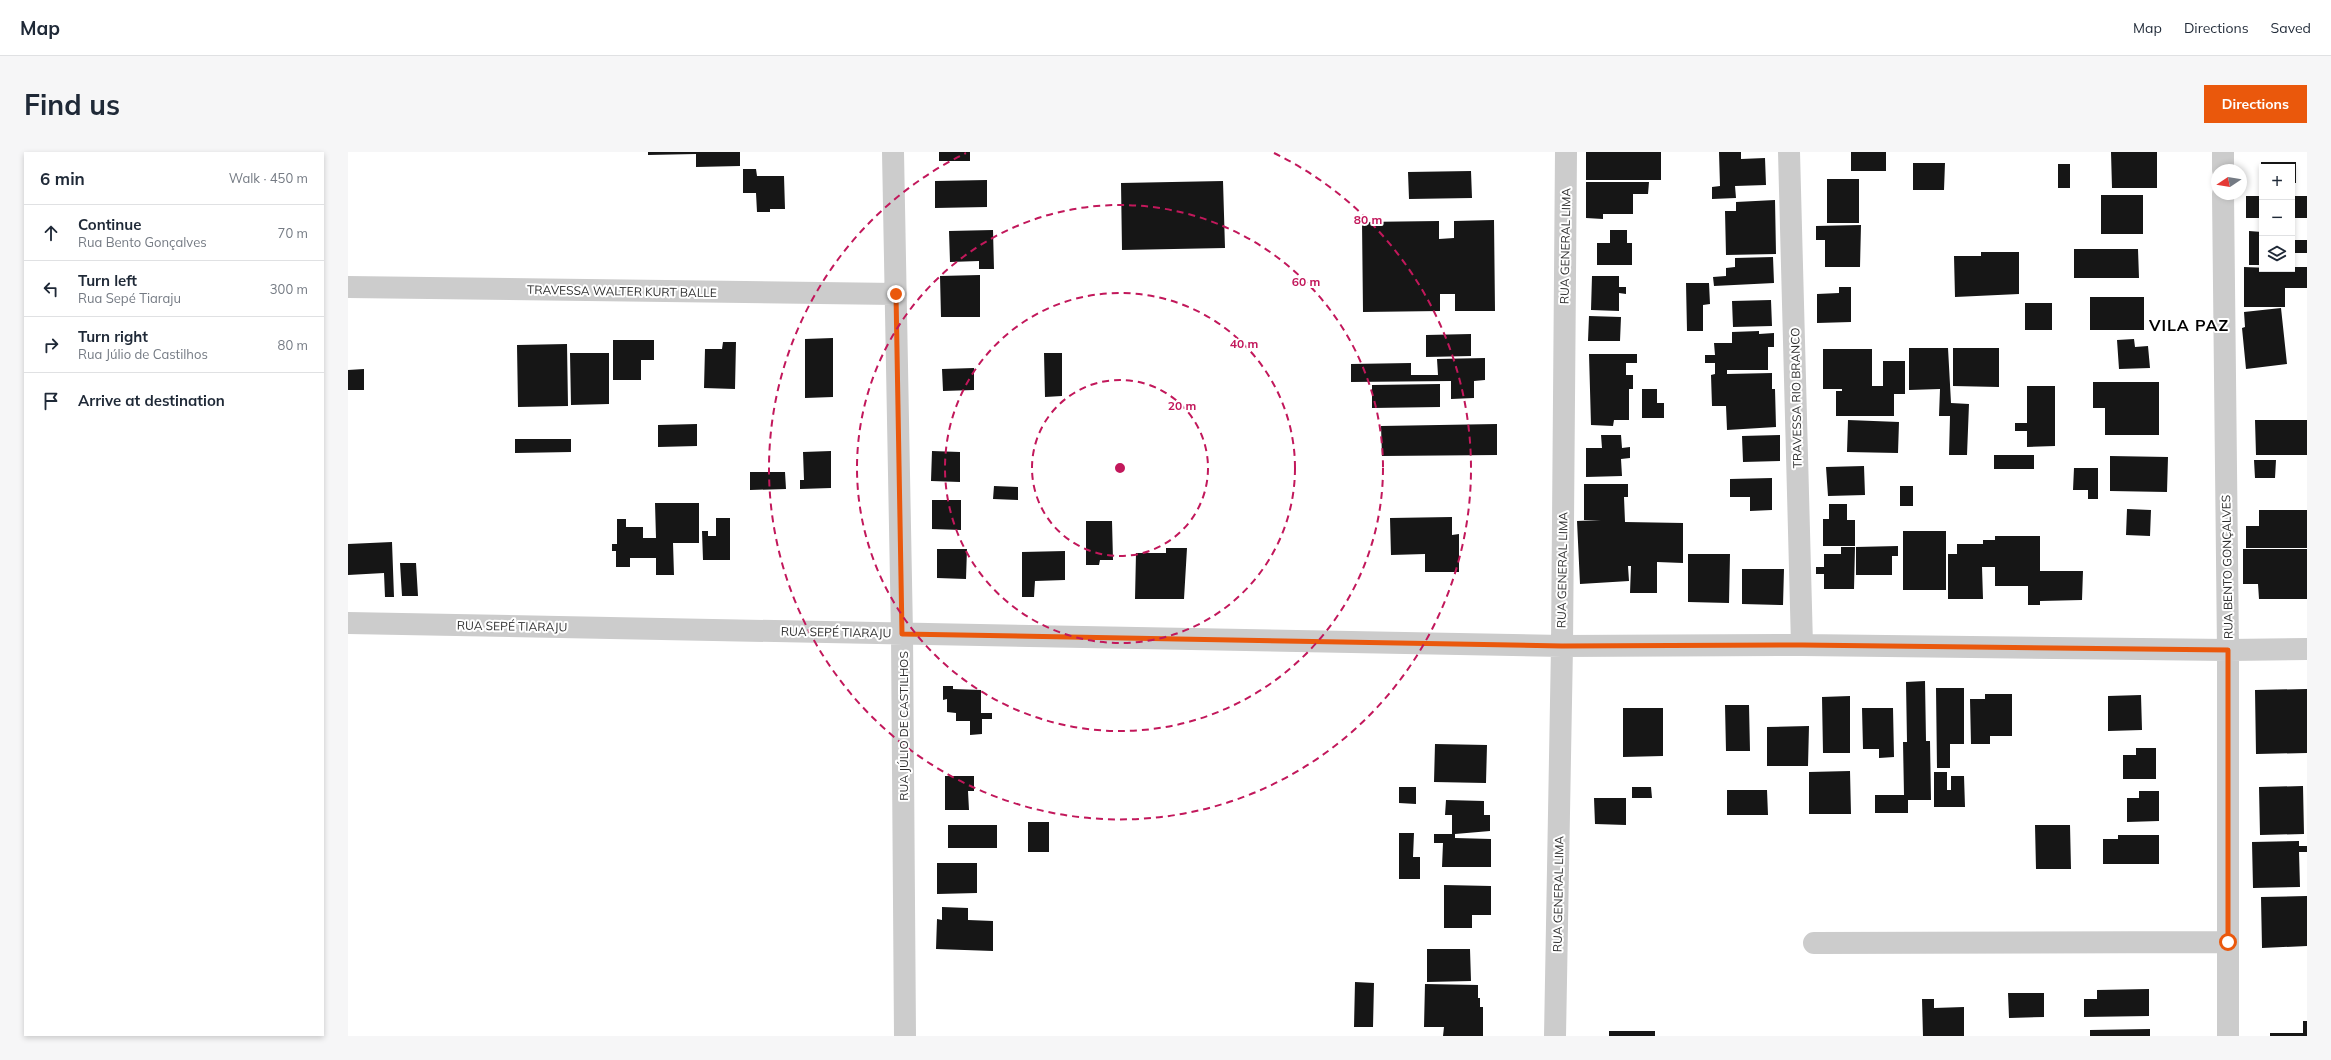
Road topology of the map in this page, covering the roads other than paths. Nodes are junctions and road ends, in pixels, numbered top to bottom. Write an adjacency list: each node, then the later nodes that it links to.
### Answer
1 (893, 152): 8 (street, RUA JÚLIO DE CASTILHOS)
2 (1566, 152): 12 (street, RUA GENERAL LIMA)
3 (1789, 152): 11 (street, TRAVESSA RIO BRANCO)
4 (2223, 152): 5 (street)
5 (2223, 164)
6 (2223, 200): 14 (street, RUA BENTO GONÇALVES)
7 (348, 287): 8 (street, TRAVESSA WALTER KURT BALLE)
8 (896, 294): 10 (street, RUA JÚLIO DE CASTILHOS)
9 (348, 623): 10 (street, RUA SEPÉ TIARAJU)
10 (902, 634): 12 (street, RUA SEPÉ TIARAJU); 17 (street, RUA JÚLIO DE CASTILHOS)
11 (1802, 645): 12 (street, RUA SEPÉ TIARAJU); 14 (street, RUA SEPÉ TIARAJU)
12 (1562, 646): 18 (street, RUA GENERAL LIMA)
13 (2307, 649): 14 (street, RUA SEPÉ TIARAJU)
14 (2228, 650): 15 (street, RUA BENTO GONÇALVES)
15 (2228, 942): 16 (street); 19 (street, RUA BENTO GONÇALVES)
16 (1814, 943)
17 (905, 1036)
18 (1555, 1036)
19 (2228, 1036)

